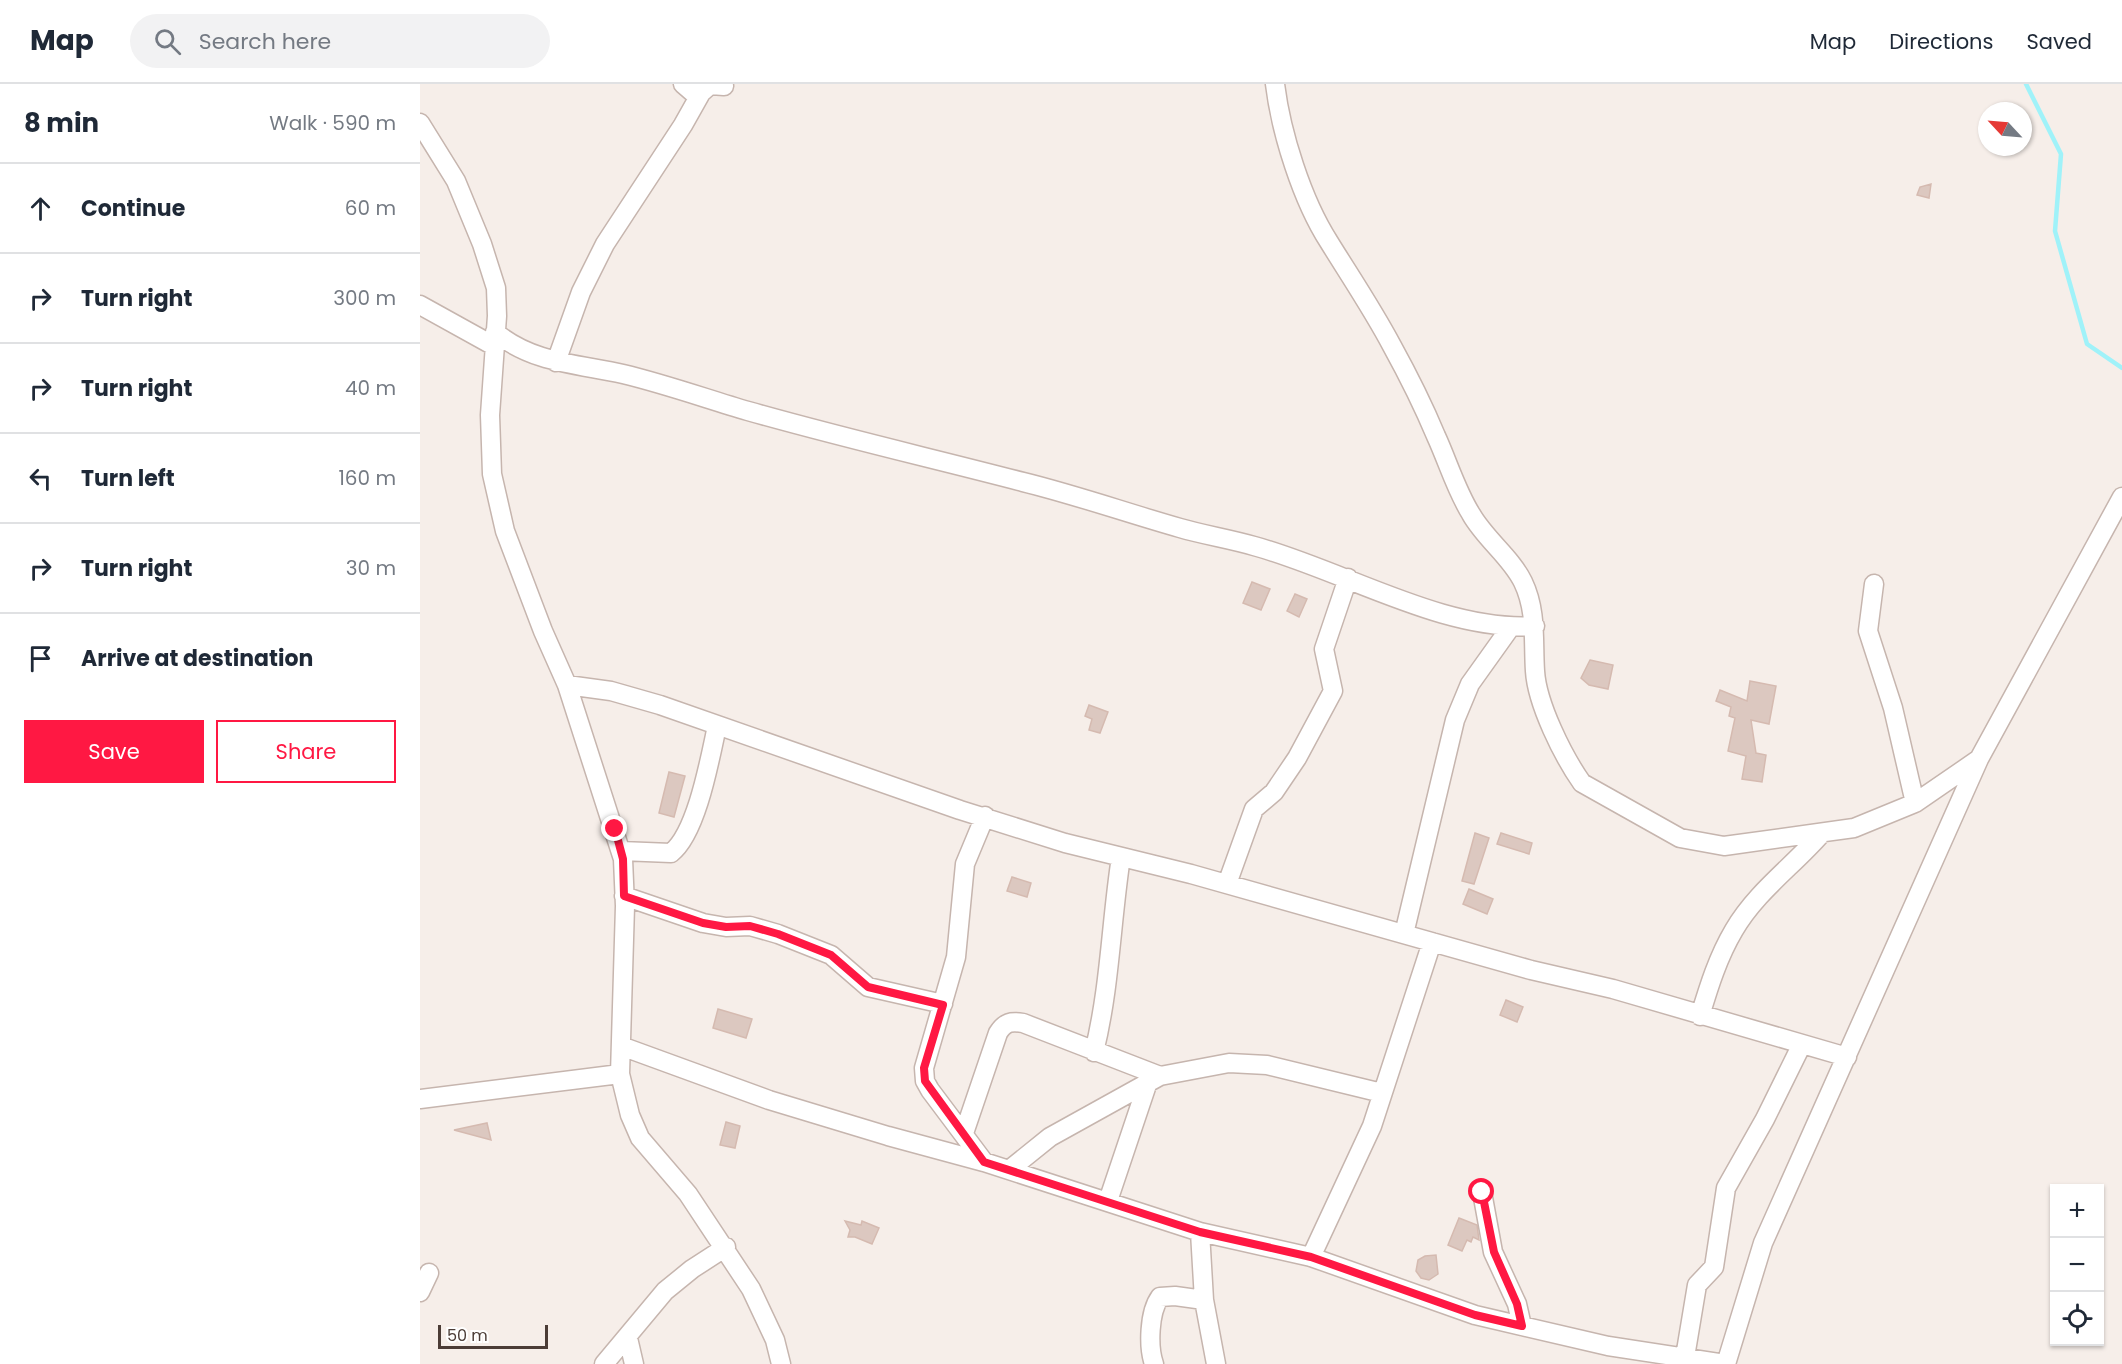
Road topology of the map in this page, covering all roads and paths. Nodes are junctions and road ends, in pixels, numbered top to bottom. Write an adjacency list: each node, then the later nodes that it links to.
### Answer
1 (683, 84): 4 (street)
2 (1275, 84): 12 (street)
3 (724, 86): 4 (street)
4 (698, 97): 8 (street)
5 (420, 123): 7 (street)
6 (420, 305): 7 (street)
7 (495, 339): 8 (street); 14 (street)
8 (556, 362): 10 (street)
9 (2122, 497): 16 (street)
10 (1348, 578): 13 (street); 22 (street)
11 (1874, 584): 17 (street)
12 (1535, 626): 13 (street); 19 (street)
13 (1510, 628): 24 (street)
14 (567, 685): 15 (street); 20 (street)
15 (717, 726): 18 (street); 20 (street)
16 (1979, 759): 17 (street); 31 (street)
17 (1915, 803): 19 (street)
18 (985, 816): 21 (street); 26 (street)
19 (1821, 834): 27 (street)
20 (621, 851): 23 (street)
21 (1121, 857): 22 (street); 30 (street)
22 (1227, 884): 24 (street)
23 (624, 896): 26 (street); 28 (street)
24 (1404, 934): 25 (street)
25 (1432, 942): 27 (street); 34 (street)
26 (943, 1005): 36 (street)
27 (1700, 1016): 29 (street)
28 (621, 1046): 32 (street); 37 (street)
29 (1801, 1046): 31 (street); 49 (street)
30 (1094, 1052): 33 (street); 36 (street)
31 (1846, 1057): 55 (street)
32 (621, 1074): 35 (street); 42 (street)
33 (1154, 1079): 34 (street); 38 (street); 40 (street)
34 (1382, 1093): 43 (street)
35 (420, 1099)
36 (964, 1132): 37 (street)
37 (984, 1162): 38 (street)
38 (1009, 1170): 40 (street)
39 (1482, 1192): 47 (street)
40 (1108, 1201): 41 (street)
41 (1200, 1232): 43 (street); 46 (street)
42 (726, 1247): 48 (street); 52 (street)
43 (1311, 1257): 47 (street)
44 (429, 1273): 45 (street)
45 (420, 1292)
46 (1203, 1300): 53 (street); 54 (street)
47 (1522, 1326): 49 (street)
48 (628, 1338): 50 (street); 51 (street)
49 (1685, 1357): 55 (street)
50 (604, 1364)
51 (634, 1364)
52 (781, 1364)
53 (1154, 1364)
54 (1216, 1364)
55 (1726, 1364)

